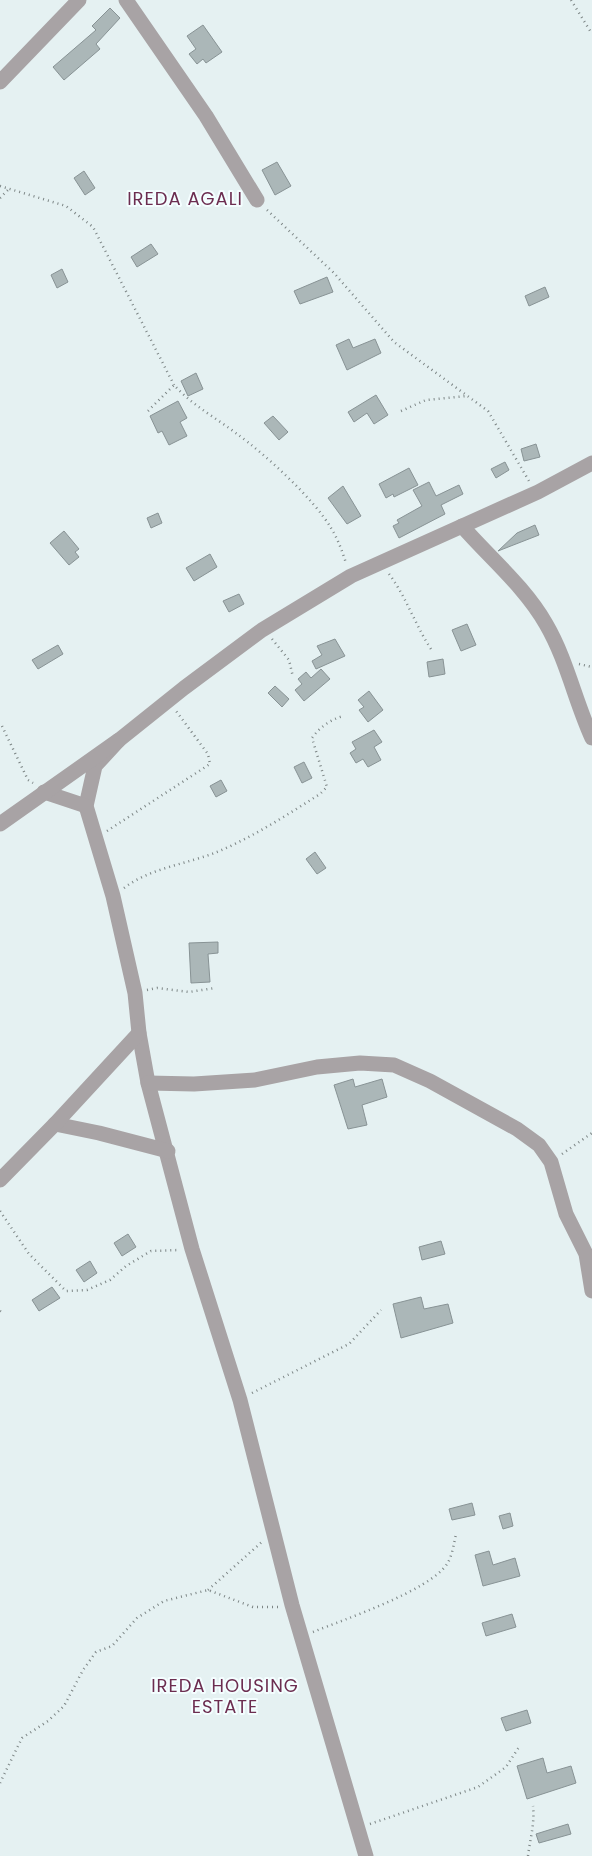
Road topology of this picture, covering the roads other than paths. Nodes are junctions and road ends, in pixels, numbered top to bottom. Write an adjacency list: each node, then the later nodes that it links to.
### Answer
1 (79, 0): 3 (street)
2 (126, 0): 4 (street)
3 (0, 82)
4 (257, 200)
5 (592, 463): 6 (street)
6 (462, 526): 7 (street); 8 (street)
7 (592, 738)
8 (120, 740): 9 (street); 10 (street)
9 (44, 792): 10 (street); 11 (street)
10 (86, 806): 12 (street)
11 (0, 824)
12 (139, 1033): 13 (street); 14 (street)
13 (148, 1083): 15 (street); 17 (street)
14 (55, 1124): 15 (street); 16 (street)
15 (168, 1151): 18 (street)
16 (0, 1180)
17 (592, 1291)
18 (366, 1856)

